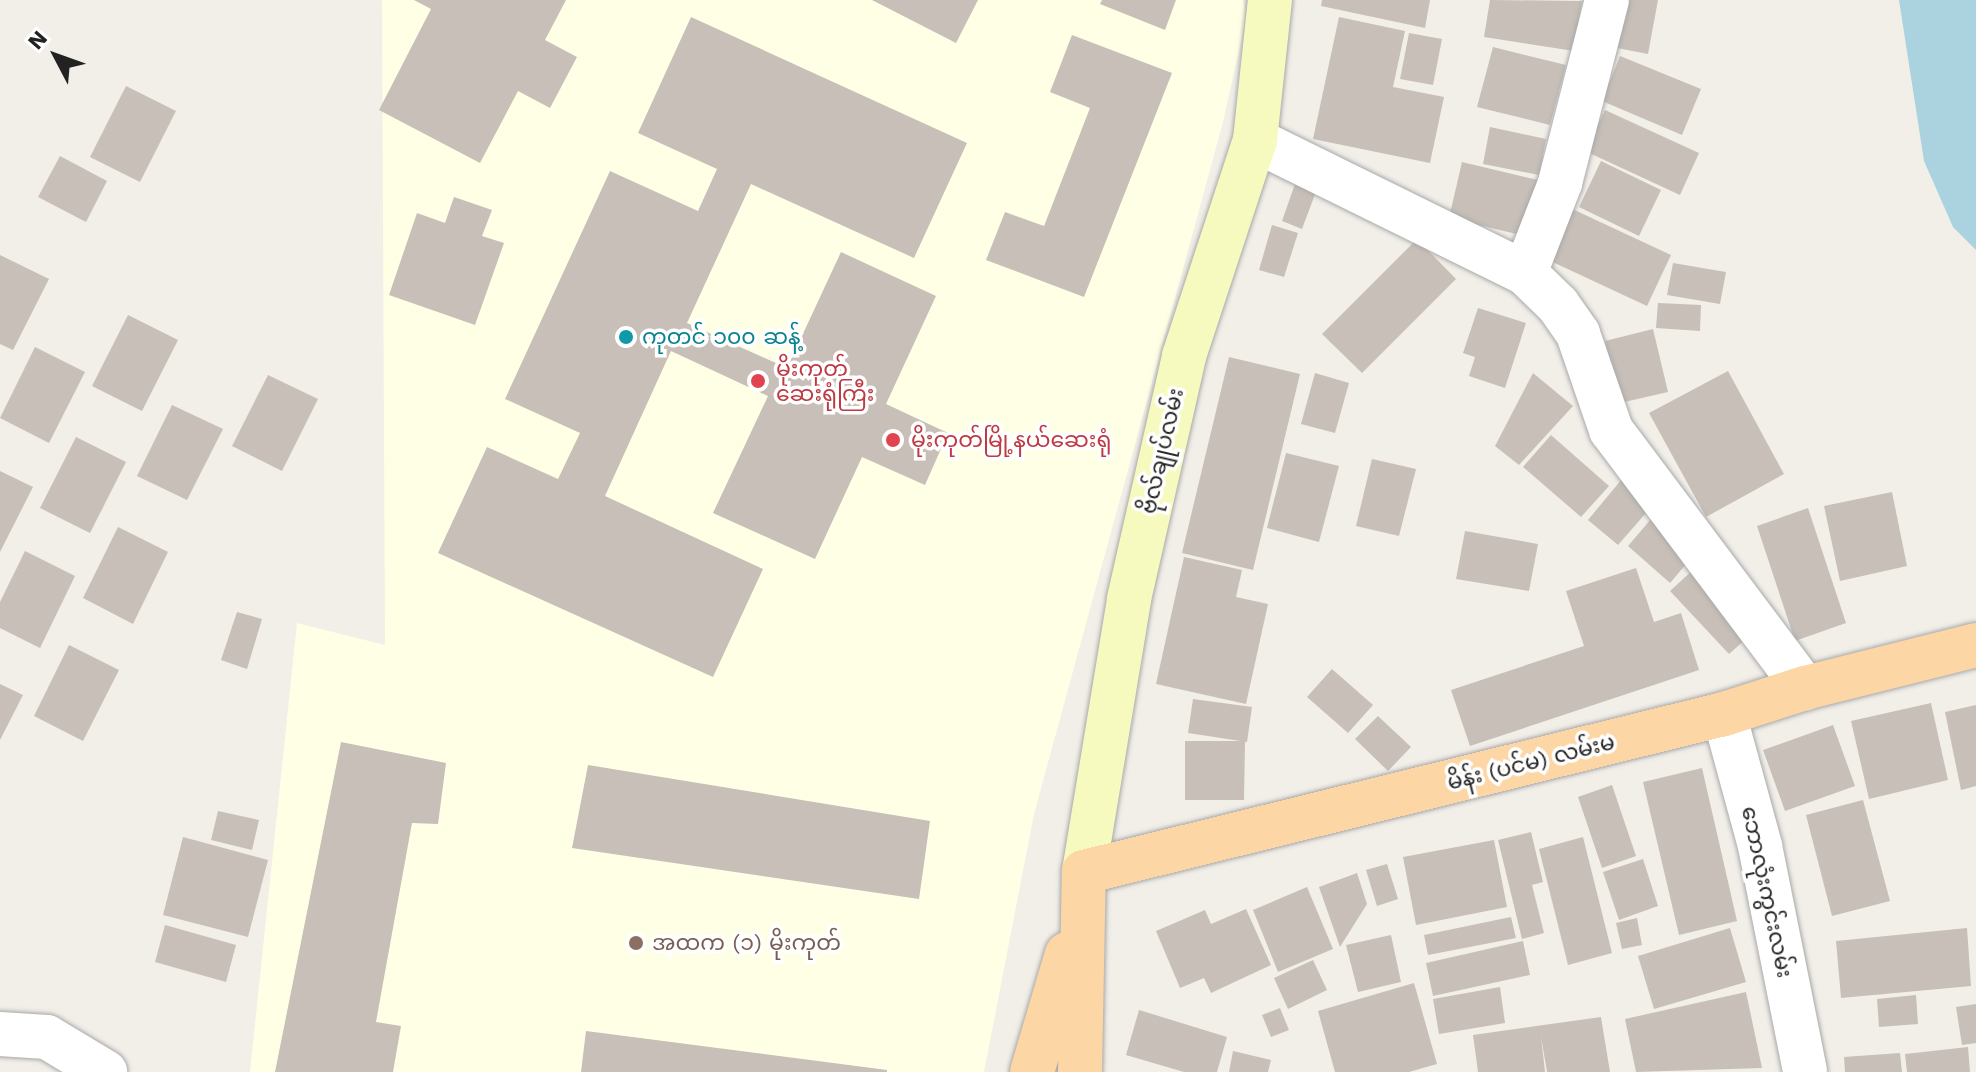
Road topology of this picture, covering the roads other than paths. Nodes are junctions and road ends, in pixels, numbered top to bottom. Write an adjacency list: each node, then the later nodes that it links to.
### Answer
1 (1270, 0): 3 (main road, ဗိုလ်‌ချုပ်‌လမ်း)
2 (1607, 0): 4 (street)
3 (1255, 140): 4 (street); 8 (main road, ဗိုလ်‌ချုပ်‌လမ်း)
4 (1525, 273): 6 (street)
5 (1976, 645): 6 (main road, မိန်း (ပင်မ) လမ်းမ)
6 (1805, 688): 7 (main road, မိန်း (ပင်မ) လမ်းမ)
7 (1724, 714): 8 (main road, မိန်း (ပင်မ) လမ်းမ); 13 (street, ‌ဘောလုံးကွင်းလမ်း)
8 (1083, 891): 11 (main road); 12 (main road)
9 (0, 1034): 10 (street)
10 (105, 1072)
11 (1032, 1072)
12 (1080, 1072)
13 (1805, 1072)

